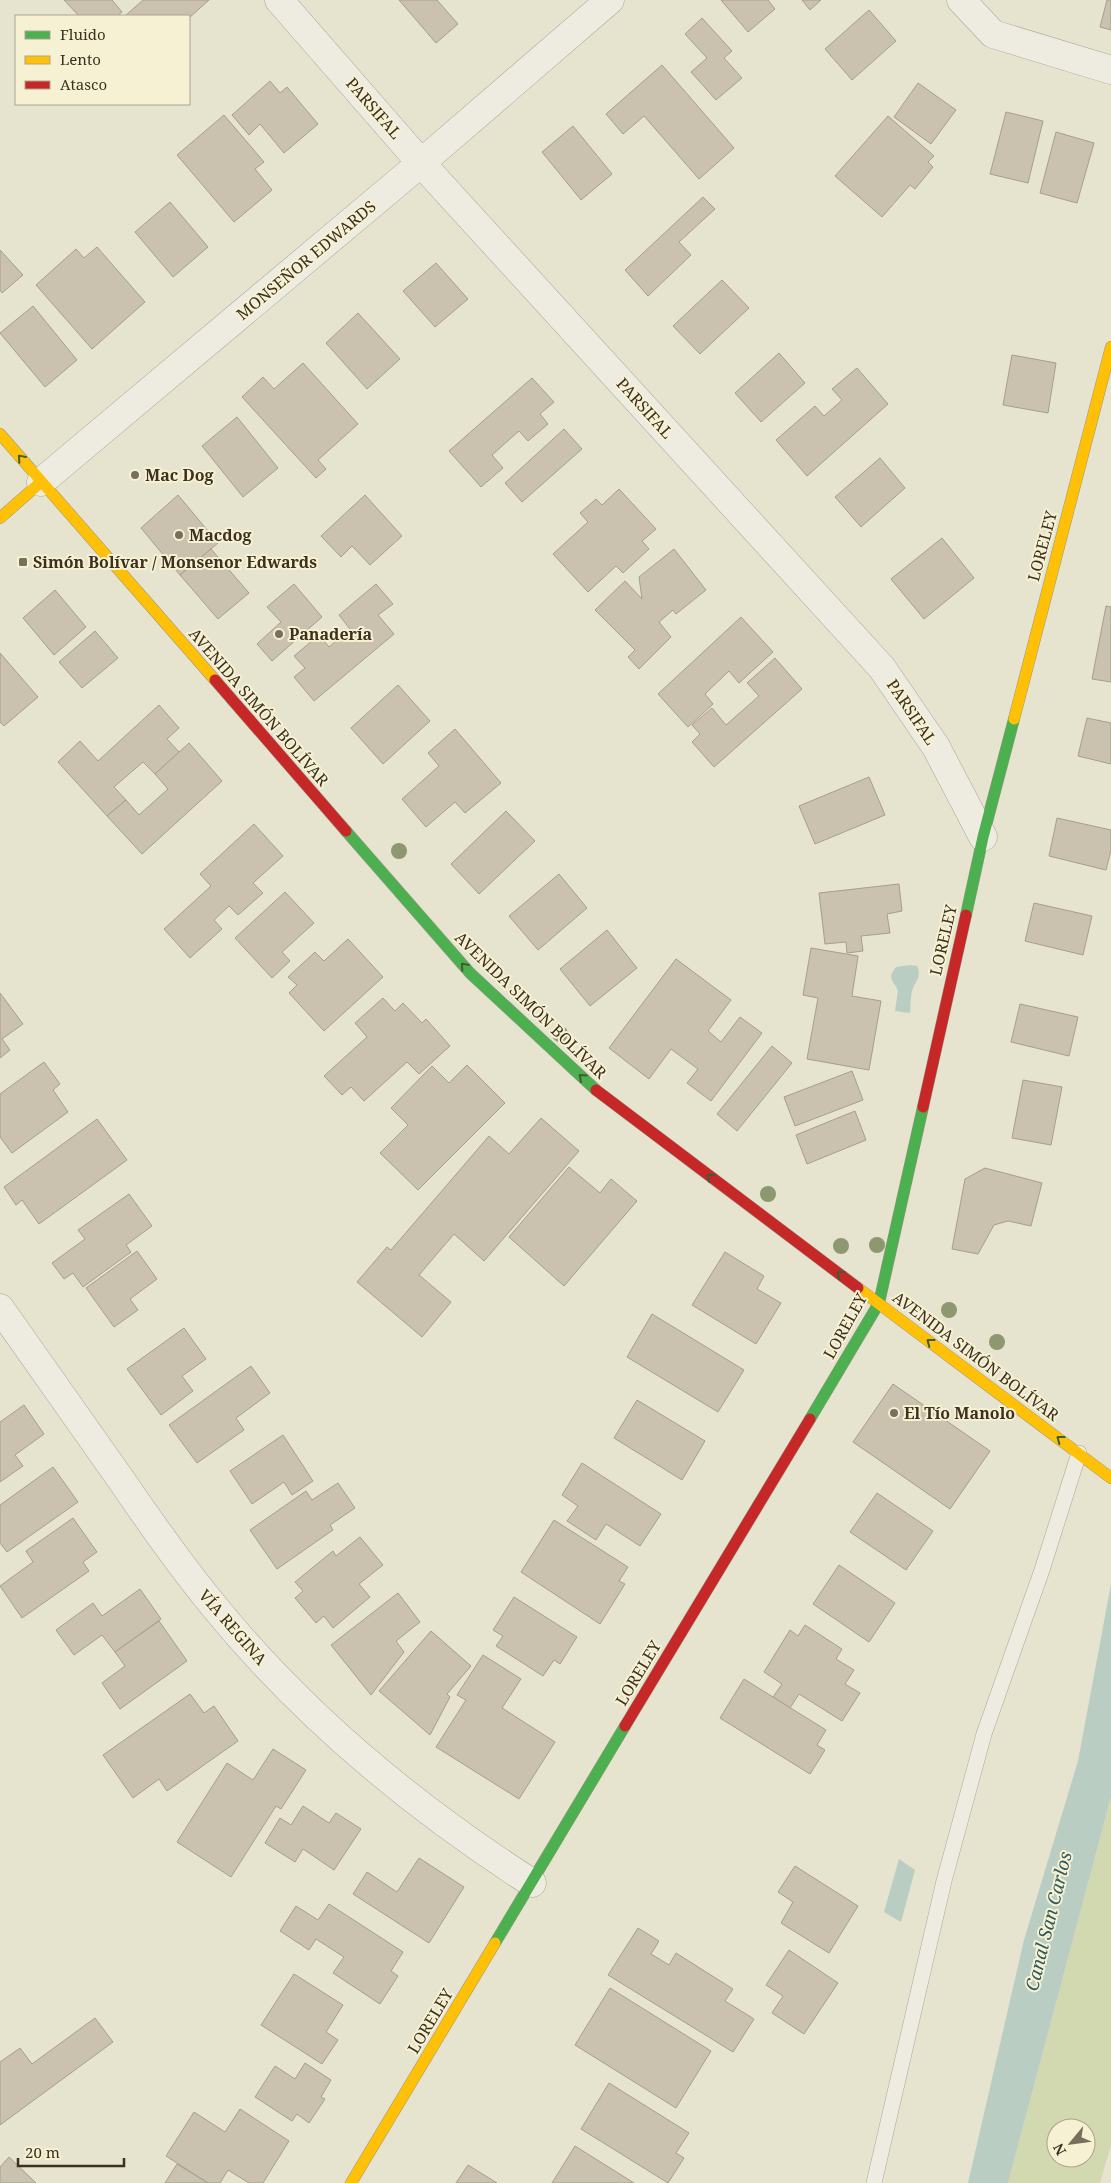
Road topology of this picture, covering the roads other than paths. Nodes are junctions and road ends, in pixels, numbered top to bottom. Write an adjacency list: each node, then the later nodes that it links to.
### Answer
1 (279, 0): 5 (street, PARSIFAL)
2 (610, 0): 5 (street, MONSEÑOR EDWARDS)
3 (960, 0): 4 (street)
4 (1111, 70)
5 (421, 163): 8 (street, MONSEÑOR EDWARDS); 10 (street, PARSIFAL)
6 (1111, 348): 10 (street, LORELEY)
7 (0, 434): 8 (street, AVENIDA SIMÓN BOLÍVAR, one-way to 7)
8 (41, 482): 9 (street, MONSEÑOR EDWARDS); 11 (street, AVENIDA SIMÓN BOLÍVAR, one-way to 8)
9 (0, 518)
10 (983, 837): 11 (street, LORELEY)
11 (879, 1303): 13 (street, AVENIDA SIMÓN BOLÍVAR, one-way to 11); 15 (street, LORELEY)
12 (0, 1308): 15 (street, VÍA REGINA)
13 (1079, 1453): 14 (street, AVENIDA SIMÓN BOLÍVAR); 17 (lane)
14 (1111, 1478)
15 (532, 1883): 16 (street, LORELEY)
16 (351, 2183)
17 (874, 2183)

